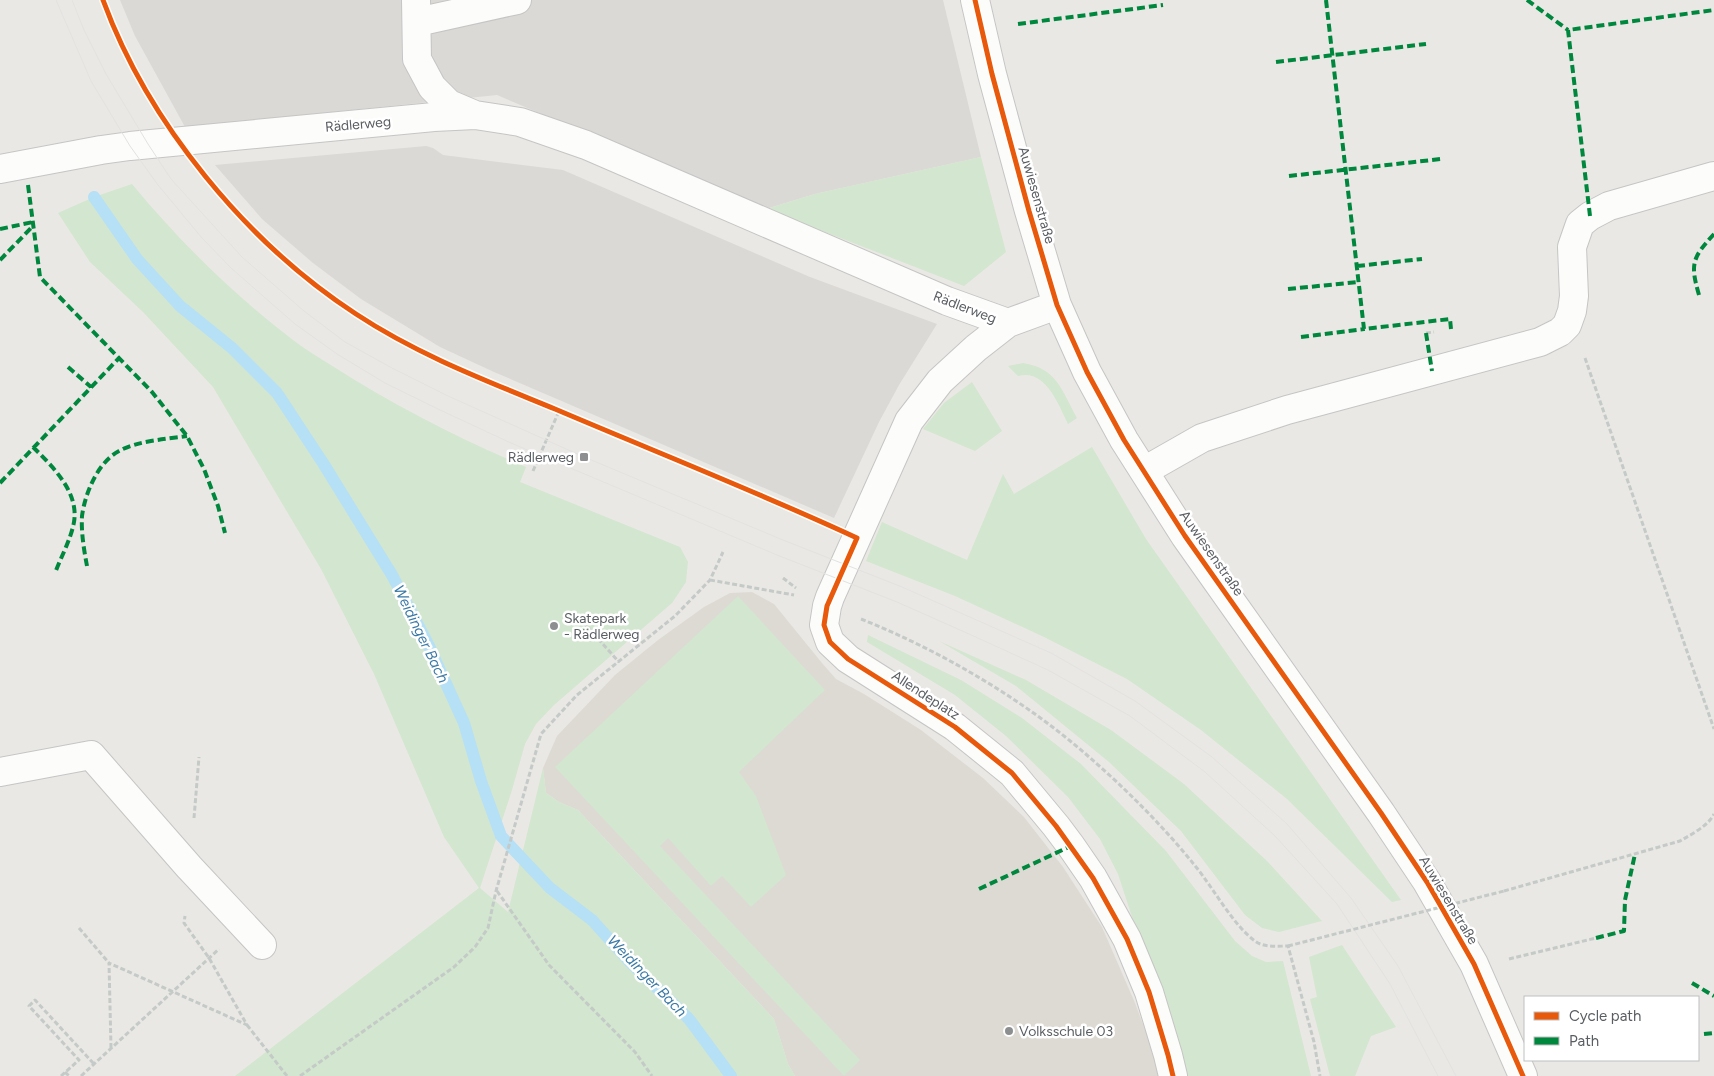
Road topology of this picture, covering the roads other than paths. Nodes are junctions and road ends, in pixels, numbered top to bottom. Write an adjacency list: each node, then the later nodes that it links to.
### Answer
1 (517, 0): 3 (street)
2 (974, 0): 7 (street, Auwiesenstraße)
3 (417, 11): 4 (street)
4 (476, 116): 5 (street, Rädlerweg); 8 (street, Rädlerweg)
5 (0, 169)
6 (1714, 176): 9 (street)
7 (1057, 305): 8 (street, Allendeplatz); 9 (street, Auwiesenstraße)
8 (1008, 323): 12 (street, Allendeplatz)
9 (1144, 471): 13 (street, Auwiesenstraße)
10 (0, 772): 11 (street)
11 (253, 935)
12 (1173, 1076)
13 (1523, 1076)

